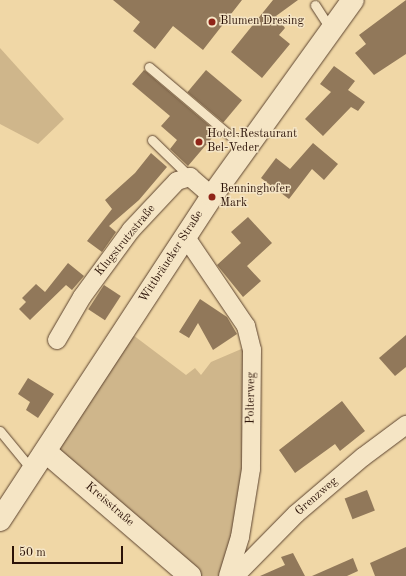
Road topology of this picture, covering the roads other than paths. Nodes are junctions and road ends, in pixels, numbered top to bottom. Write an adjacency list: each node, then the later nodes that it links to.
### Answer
1 (354, 0): 3 (main road, Wittbräucker Straße)
2 (315, 5): 3 (lane)
3 (331, 30): 6 (main road, Wittbräucker Straße)
4 (149, 67): 6 (lane)
5 (152, 140): 7 (lane)
6 (245, 148): 8 (main road, Wittbräucker Straße)
7 (190, 177): 8 (street); 10 (street, Klugstrutzstraße)
8 (212, 196): 9 (main road, Wittbräucker Straße)
9 (185, 236): 13 (main road, Wittbräucker Straße); 17 (street, Polterweg)
10 (57, 340)
11 (406, 426): 18 (street, Grenzweg)
12 (0, 431): 14 (lane)
13 (46, 452): 14 (main road, Wittbräucker Straße); 16 (main road, Kreisstraße)
14 (33, 471): 15 (main road, Wittbräucker Straße)
15 (0, 520)
16 (190, 576)
17 (228, 576)
18 (235, 576)

